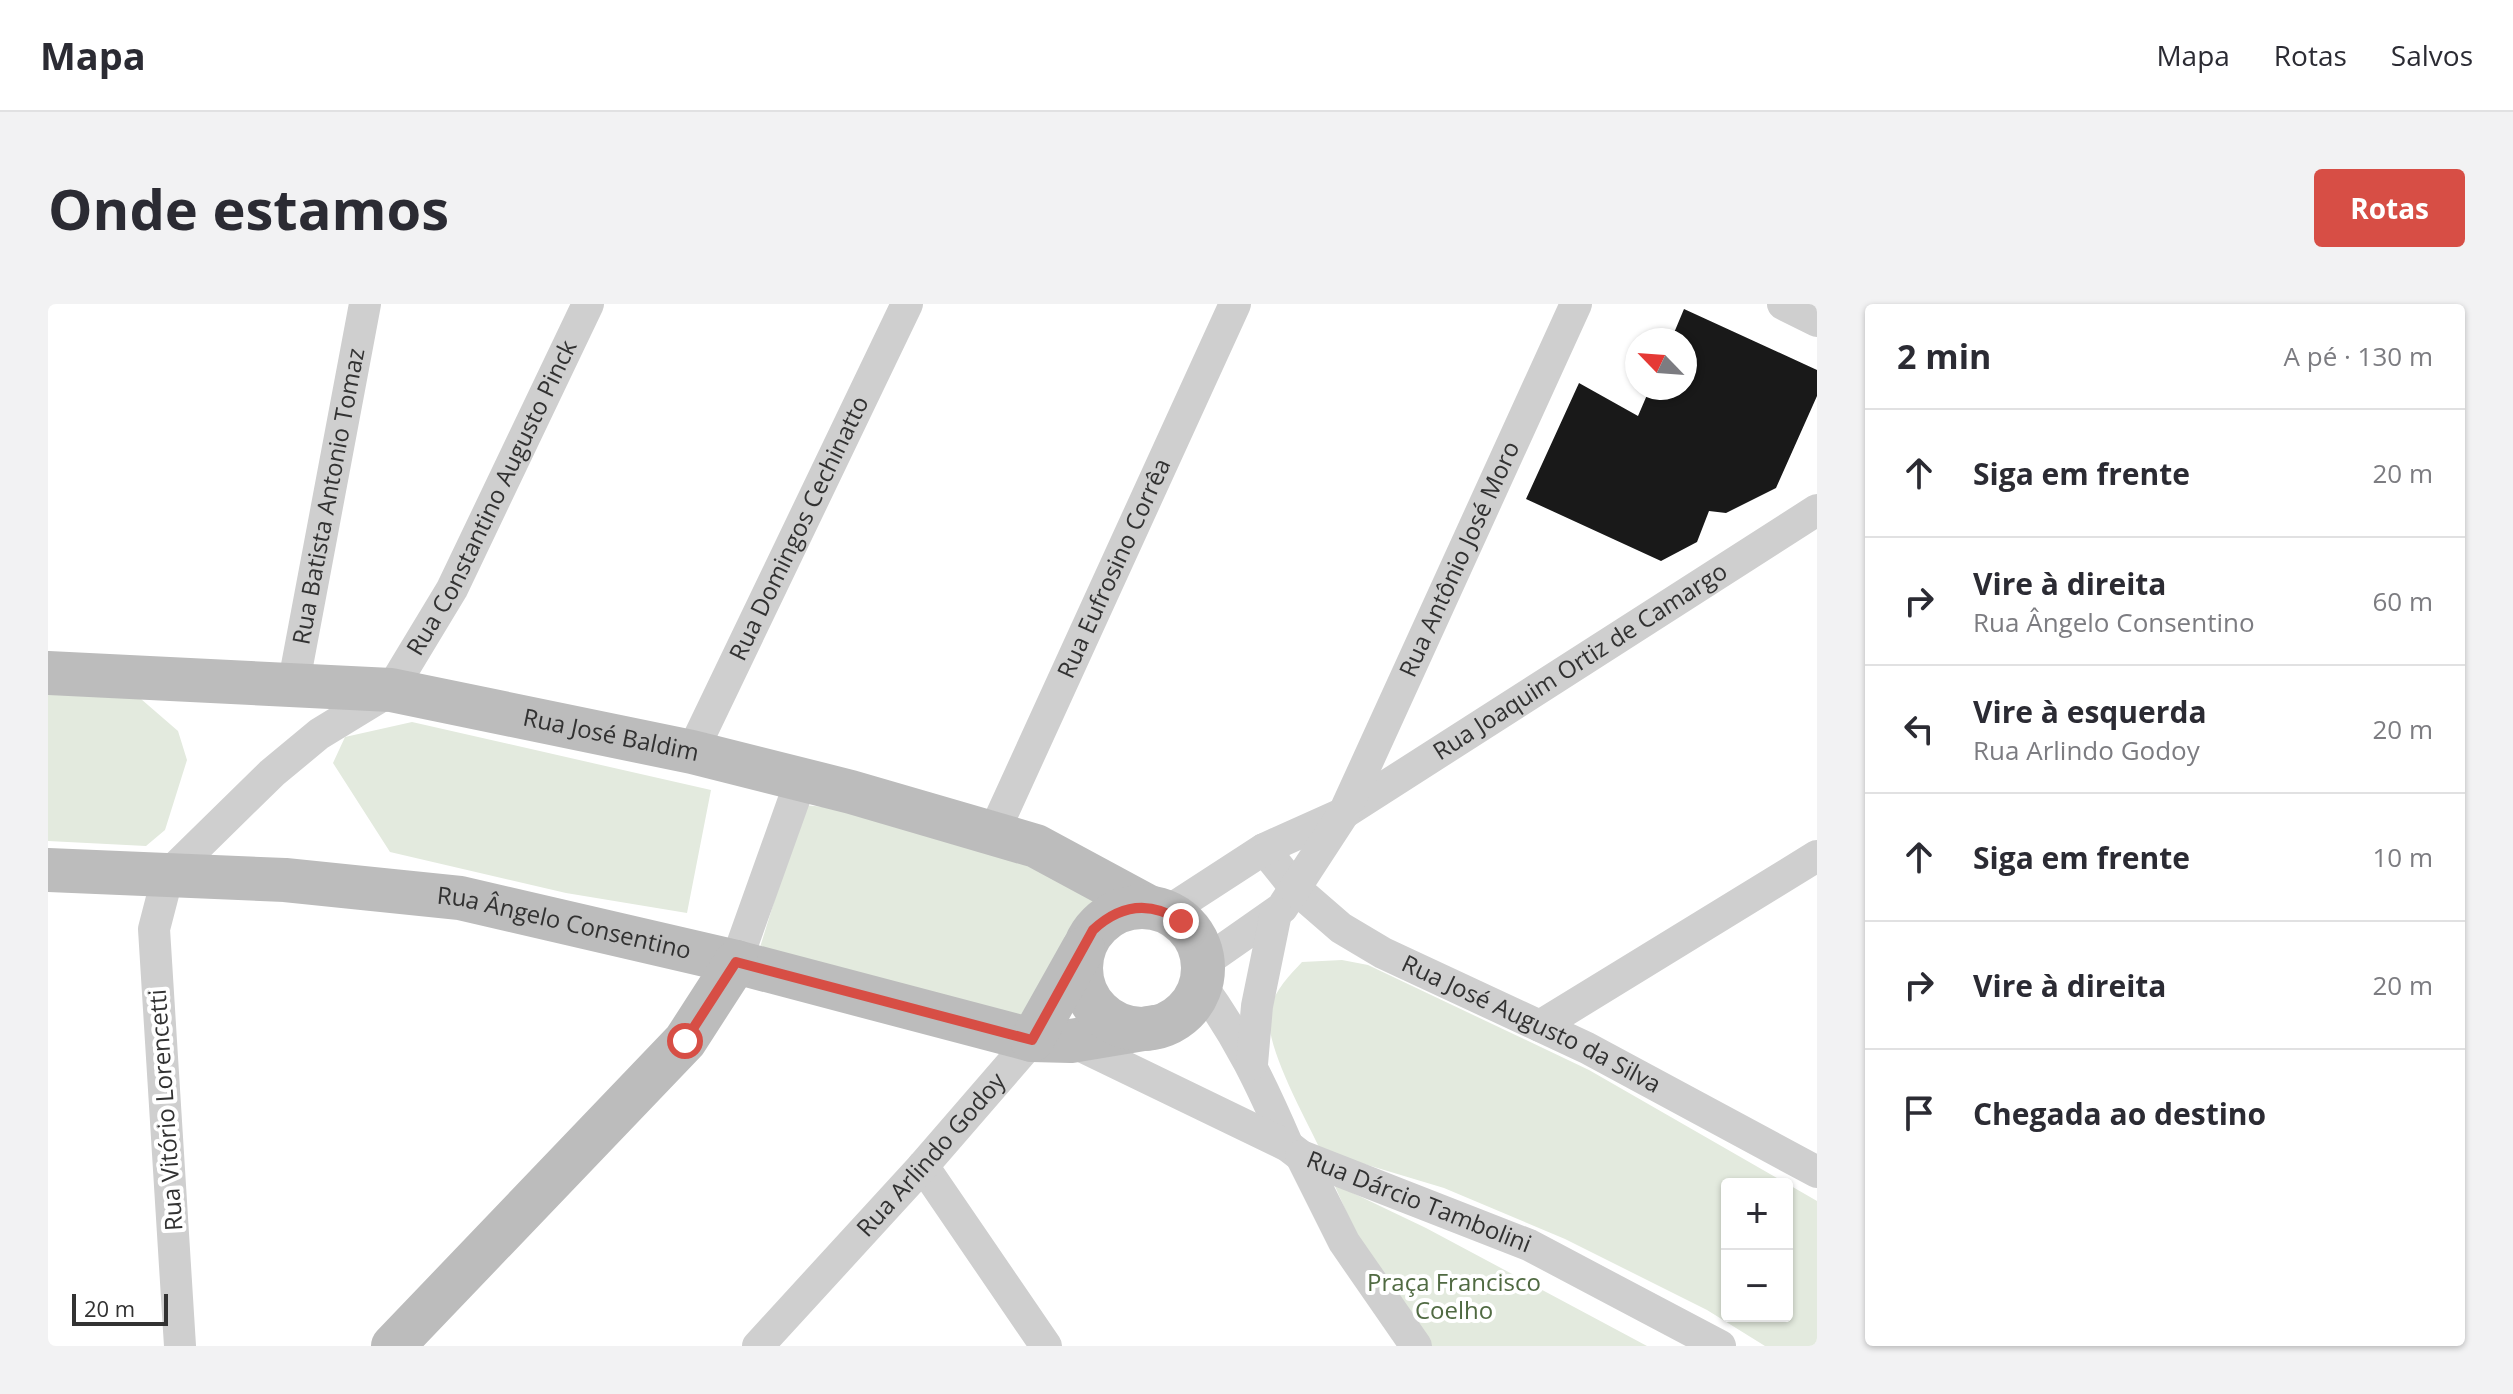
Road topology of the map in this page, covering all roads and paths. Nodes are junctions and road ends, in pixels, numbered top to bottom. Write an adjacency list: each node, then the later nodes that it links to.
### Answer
1 (365, 304): 10 (street, Rua Batista Antonio Tomaz)
2 (588, 304): 11 (street, Rua Constantino Augusto Pinck)
3 (907, 304): 12 (street, Rua Domingos Cechinatto)
4 (1235, 304): 15 (street, Rua Eufrosino Corrêa)
5 (1576, 304): 14 (street, Rua Antônio José Moro)
6 (1783, 304): 7 (street)
7 (1817, 321)
8 (1817, 510): 14 (street, Rua Joaquim Ortiz de Camargo)
9 (48, 673): 10 (street, Rua José Baldim)
10 (293, 687): 11 (street, Rua José Baldim)
11 (391, 690): 12 (street, Rua José Baldim); 19 (street)
12 (692, 752): 13 (street, Rua José Baldim)
13 (801, 780): 15 (street, Rua José Baldim); 23 (street)
14 (1344, 813): 16 (street, Rua Joaquim Ortiz de Camargo); 20 (street, Rua Joaquim Ortiz de Camargo)
15 (993, 834): 21 (street, Rua José Baldim)
16 (1264, 849): 20 (street, Rua José Augusto da Silva); 21 (street, Rua Joaquim Ortiz de Camargo)
17 (1817, 856): 25 (street)
18 (48, 870): 19 (street, Rua Ângelo Consentino)
19 (168, 875): 23 (street, Rua Ângelo Consentino); 32 (street, Rua Vitório Lorencetti)
20 (1286, 901): 24 (street); 25 (street, Rua José Augusto da Silva); 28 (street)
21 (1158, 909): 22 (street); 24 (street)
22 (1083, 949): 26 (street); 27 (street, Rua Arlindo Godoy)
23 (736, 962): 27 (street, Rua Ângelo Consentino); 33 (street)
24 (1201, 974): 26 (street); 28 (street)
25 (1540, 1026): 31 (street, Rua José Augusto da Silva)
26 (1155, 1027): 27 (street, Rua Ângelo Consentino)
27 (1052, 1041): 29 (street, Rua Ângelo Consentino); 30 (street, Rua Arlindo Godoy)
28 (1252, 1064): 29 (street)
29 (1295, 1151): 36 (street); 37 (street, Rua Dárcio Tambolini)
30 (923, 1166): 34 (street, Rua Arlindo Godoy); 35 (street)
31 (1817, 1172)
32 (180, 1346)
33 (393, 1346)
34 (758, 1346)
35 (1046, 1346)
36 (1416, 1346)
37 (1720, 1346)

